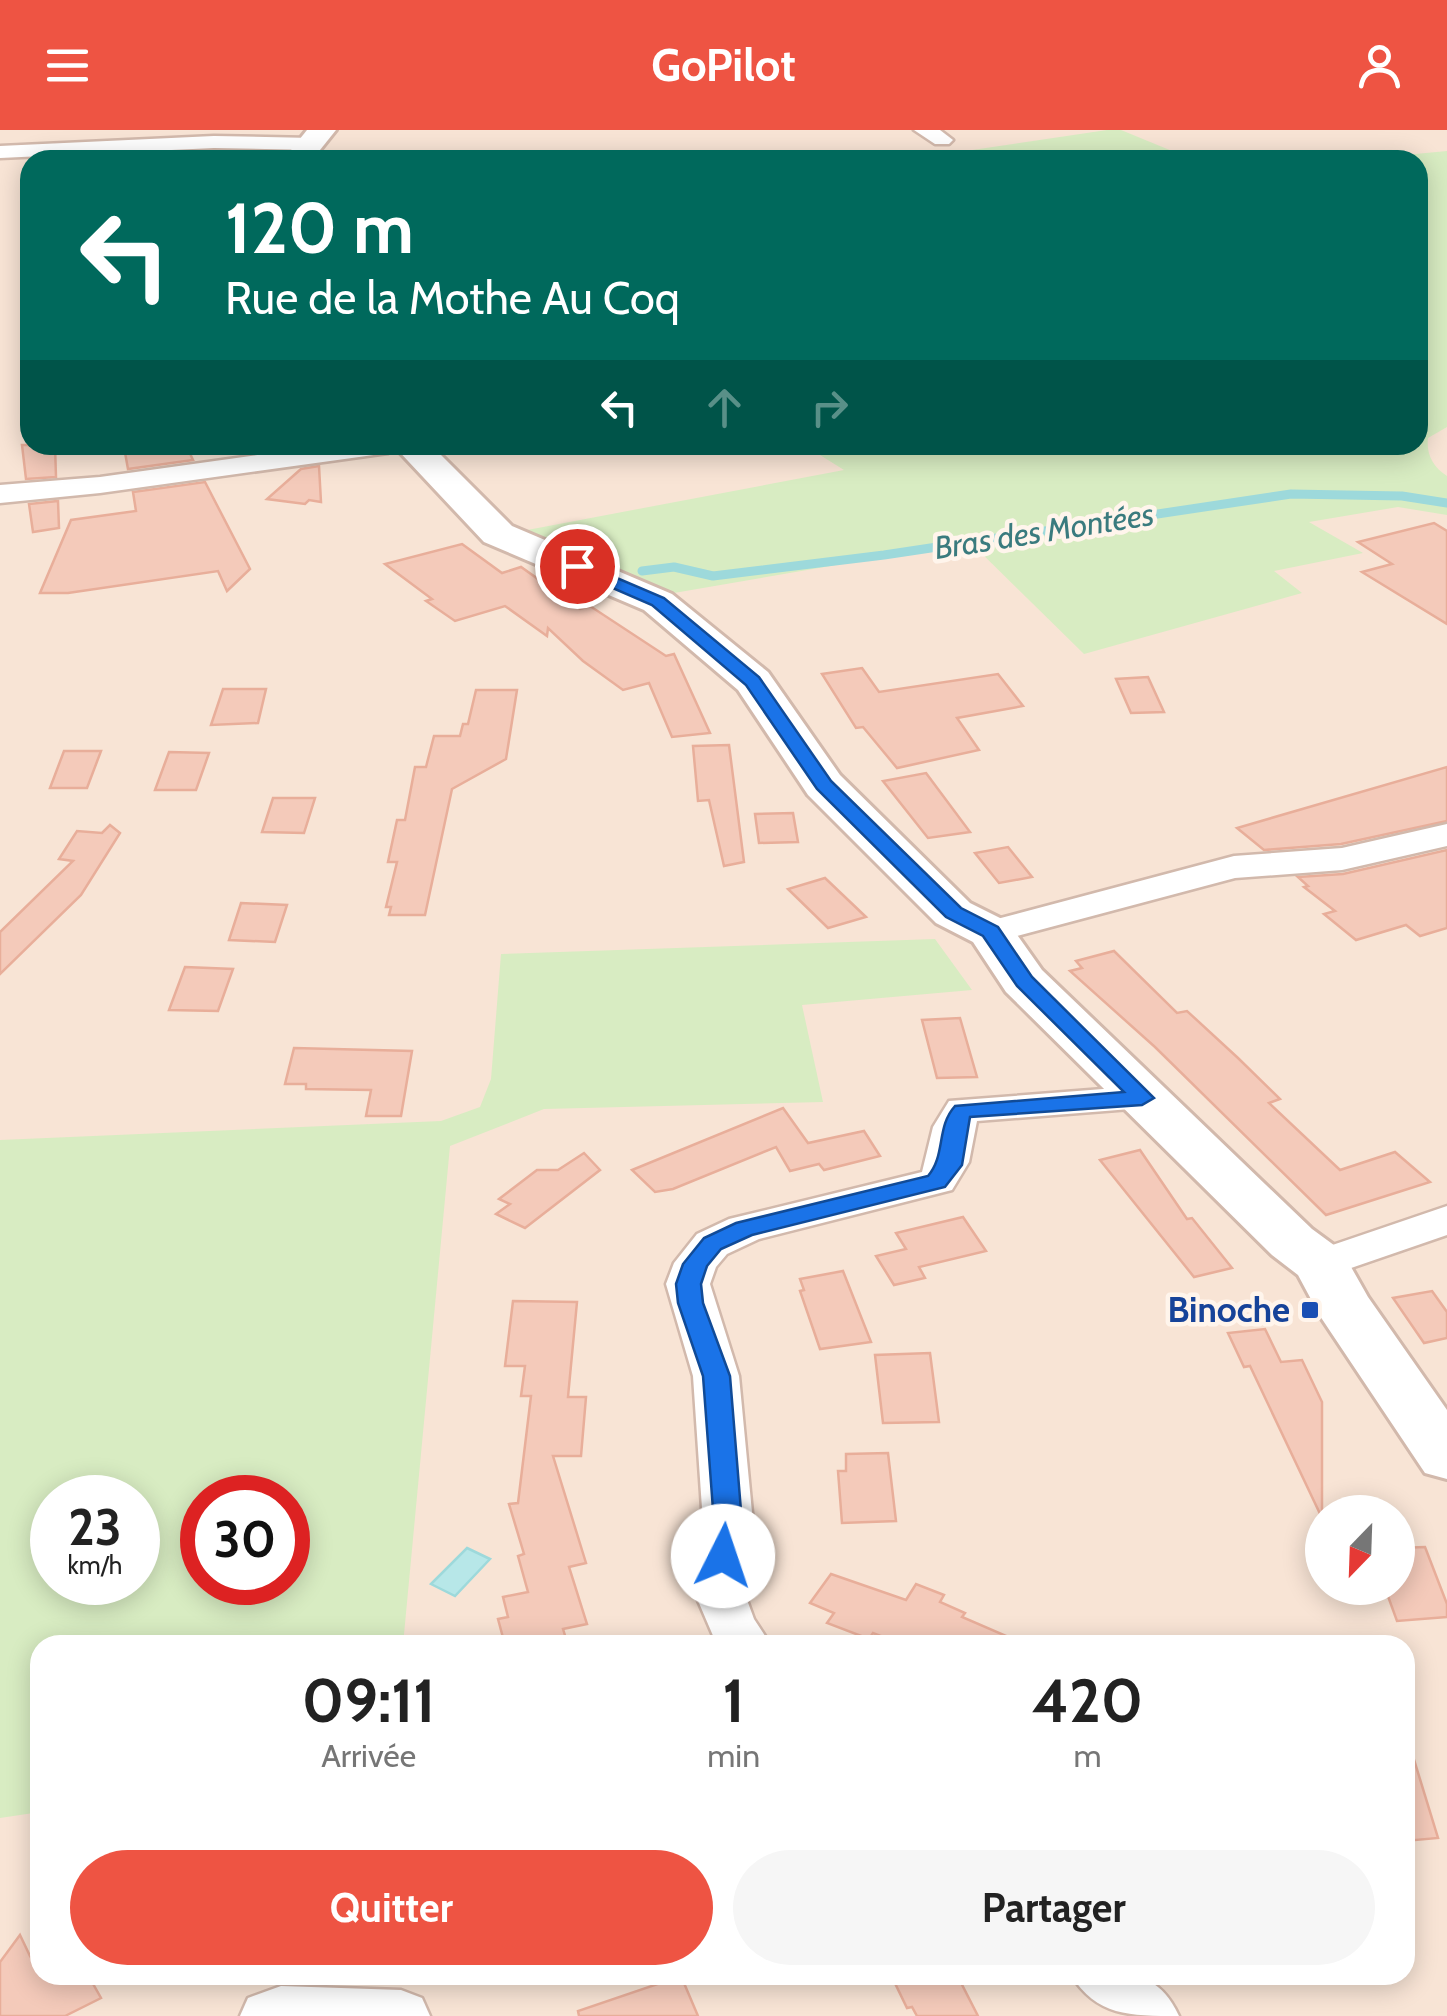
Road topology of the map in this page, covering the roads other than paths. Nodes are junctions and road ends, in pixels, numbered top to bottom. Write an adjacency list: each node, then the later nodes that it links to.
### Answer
1 (2, 130): 4 (street)
2 (311, 144): 3 (street)
3 (43, 150)
4 (0, 152)
5 (316, 455): 7 (street)
6 (421, 455): 9 (street)
7 (0, 494)
8 (1447, 835): 9 (street)
9 (991, 932): 10 (street)
10 (1142, 1098): 12 (street); 14 (street)
11 (1447, 1220): 12 (street)
12 (1322, 1264): 13 (street)
13 (1447, 1456)
14 (738, 1635)
15 (1112, 1985): 18 (street)
16 (269, 2016): 17 (street)
17 (401, 2016)
18 (1150, 2016)

